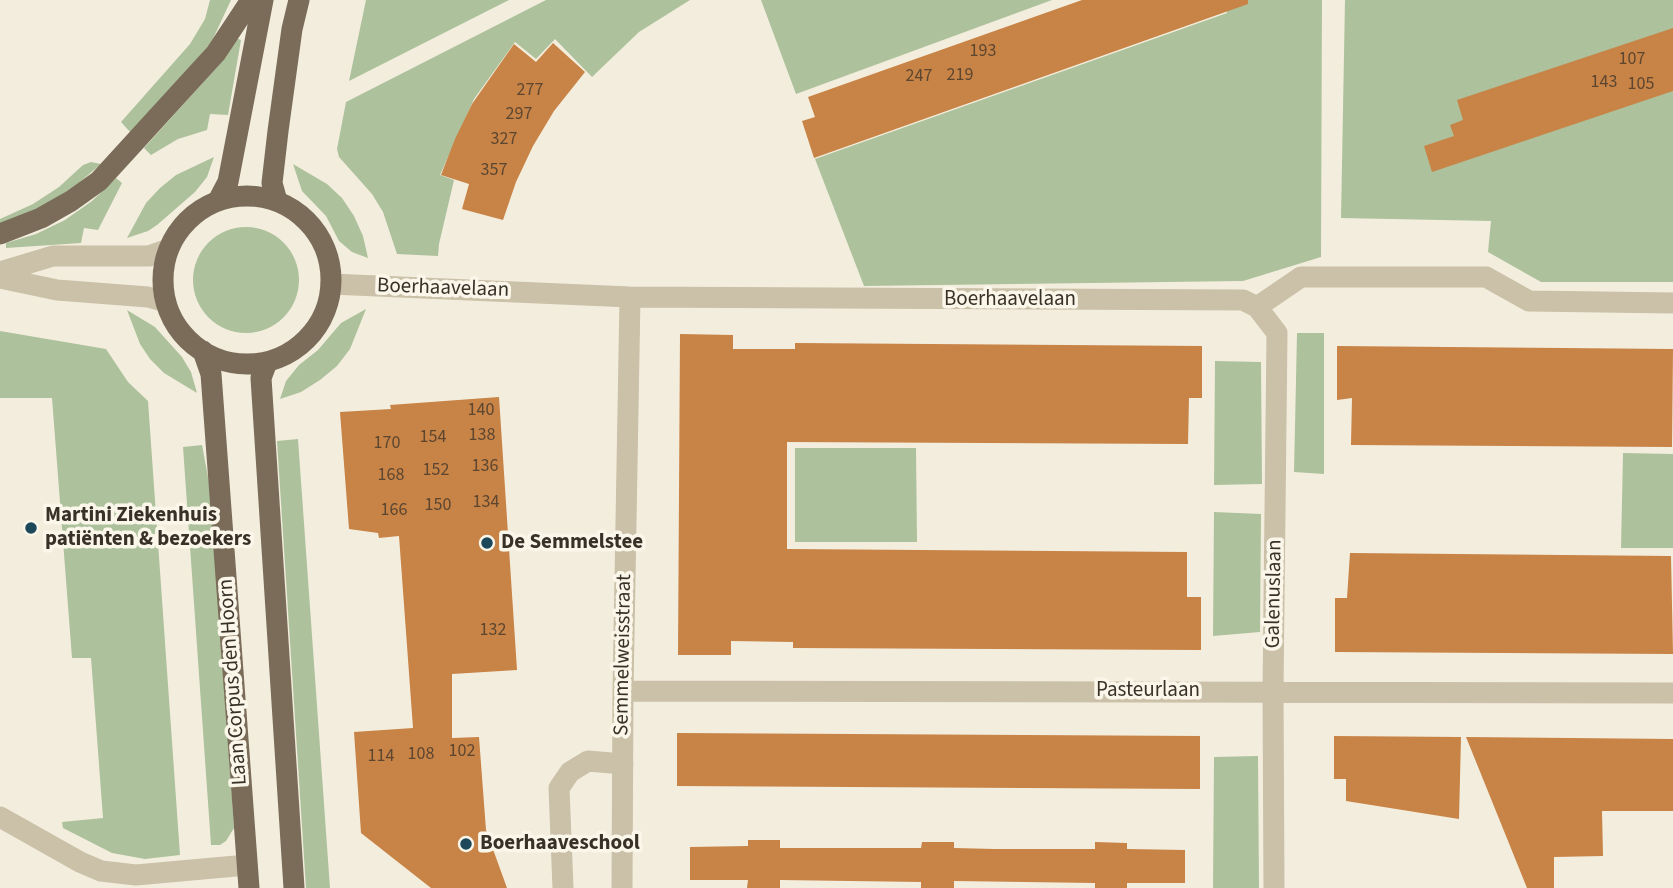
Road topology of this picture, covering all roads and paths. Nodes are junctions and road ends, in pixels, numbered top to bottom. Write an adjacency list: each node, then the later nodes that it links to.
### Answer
1 (251, 0): 6 (main road)
2 (263, 0): 4 (main road)
3 (299, 0): 5 (main road)
4 (218, 201): 5 (main road); 7 (main road)
5 (277, 201): 10 (main road)
6 (0, 234)
7 (169, 249): 8 (street); 12 (main road)
8 (0, 272)
9 (0, 278): 12 (street)
10 (331, 284): 11 (street, Boerhaavelaan); 16 (main road)
11 (630, 297): 14 (street, Boerhaavelaan); 17 (street, Semmelweisstraat)
12 (166, 302): 15 (main road)
13 (1673, 303): 14 (street)
14 (1257, 307): 18 (street, Galenuslaan)
15 (203, 351): 16 (main road); 22 (main road, Laan Corpus den Hoorn)
16 (267, 362): 24 (main road)
17 (623, 691): 18 (street, Pasteurlaan); 20 (street, Semmelweisstraat)
18 (1273, 691): 19 (street, Pasteurlaan); 27 (street, Galenuslaan)
19 (1673, 693)
20 (623, 764): 25 (street); 26 (street, Semmelweisstraat)
21 (0, 817): 22 (street)
22 (247, 865): 23 (main road, Laan Corpus den Hoorn)
23 (249, 888)
24 (294, 888)
25 (563, 888)
26 (622, 888)
27 (1275, 888)

